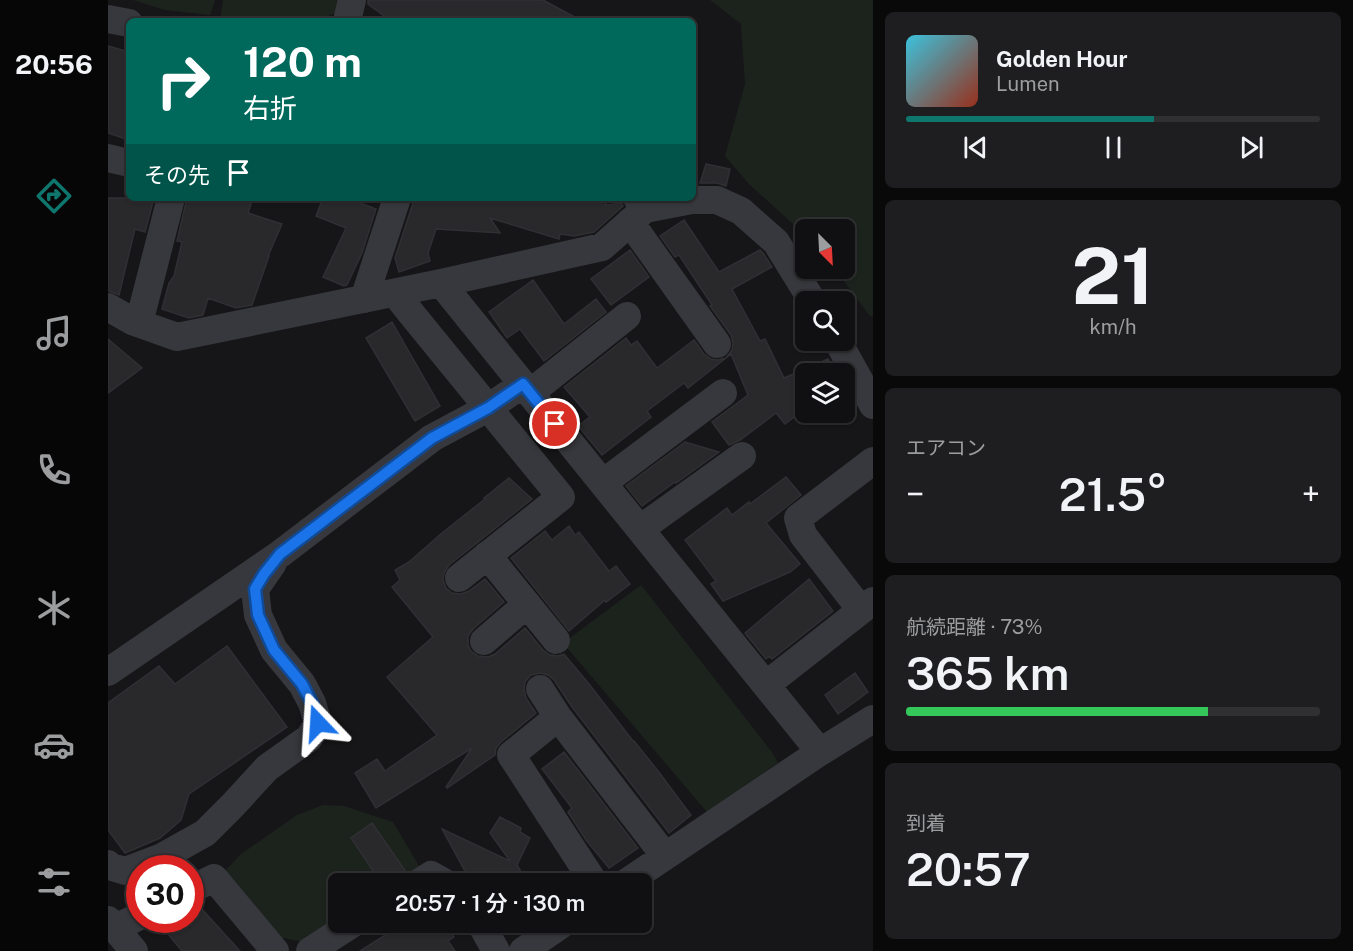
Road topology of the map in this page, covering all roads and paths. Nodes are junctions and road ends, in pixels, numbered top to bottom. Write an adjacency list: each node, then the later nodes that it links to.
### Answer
1 (352, 0): 2 (street)
2 (348, 18)
3 (108, 19): 4 (street)
4 (126, 22)
5 (108, 158): 6 (street)
6 (126, 162)
7 (696, 200): 13 (street)
8 (170, 201): 18 (street)
9 (396, 201): 15 (street)
10 (686, 201): 11 (street)
11 (637, 210): 12 (street); 19 (street)
12 (441, 283): 14 (street); 21 (street)
13 (806, 291)
14 (396, 292): 15 (street); 24 (street)
15 (364, 299): 18 (street)
16 (108, 307): 18 (street)
17 (627, 316): 21 (street)
18 (139, 323)
19 (717, 344)
20 (843, 351): 23 (street)
21 (527, 388): 24 (street); 27 (street)
22 (723, 393): 27 (street)
23 (873, 405)
24 (488, 408): 29 (street); 30 (street)
25 (742, 456): 28 (street)
26 (873, 461): 33 (street)
27 (603, 483): 28 (street)
28 (640, 529): 37 (street)
29 (280, 554): 36 (street); 43 (street)
30 (487, 555): 31 (street); 32 (street)
31 (459, 578)
32 (527, 604): 34 (street); 35 (street)
33 (867, 605): 37 (street)
34 (556, 640)
35 (484, 641)
36 (108, 672)
37 (766, 685): 41 (street)
38 (540, 689): 39 (street)
39 (558, 717): 42 (street); 44 (street)
40 (873, 719): 41 (street)
41 (820, 752): 42 (street)
42 (665, 856): 45 (street)
43 (108, 864)
44 (588, 873)
45 (640, 873)
46 (204, 883): 52 (street)
47 (121, 922): 51 (street)
48 (338, 933): 53 (street)
49 (486, 933): 54 (street)
50 (549, 933): 55 (street)
51 (134, 951)
52 (275, 951)
53 (310, 951)
54 (496, 951)
55 (522, 951)

